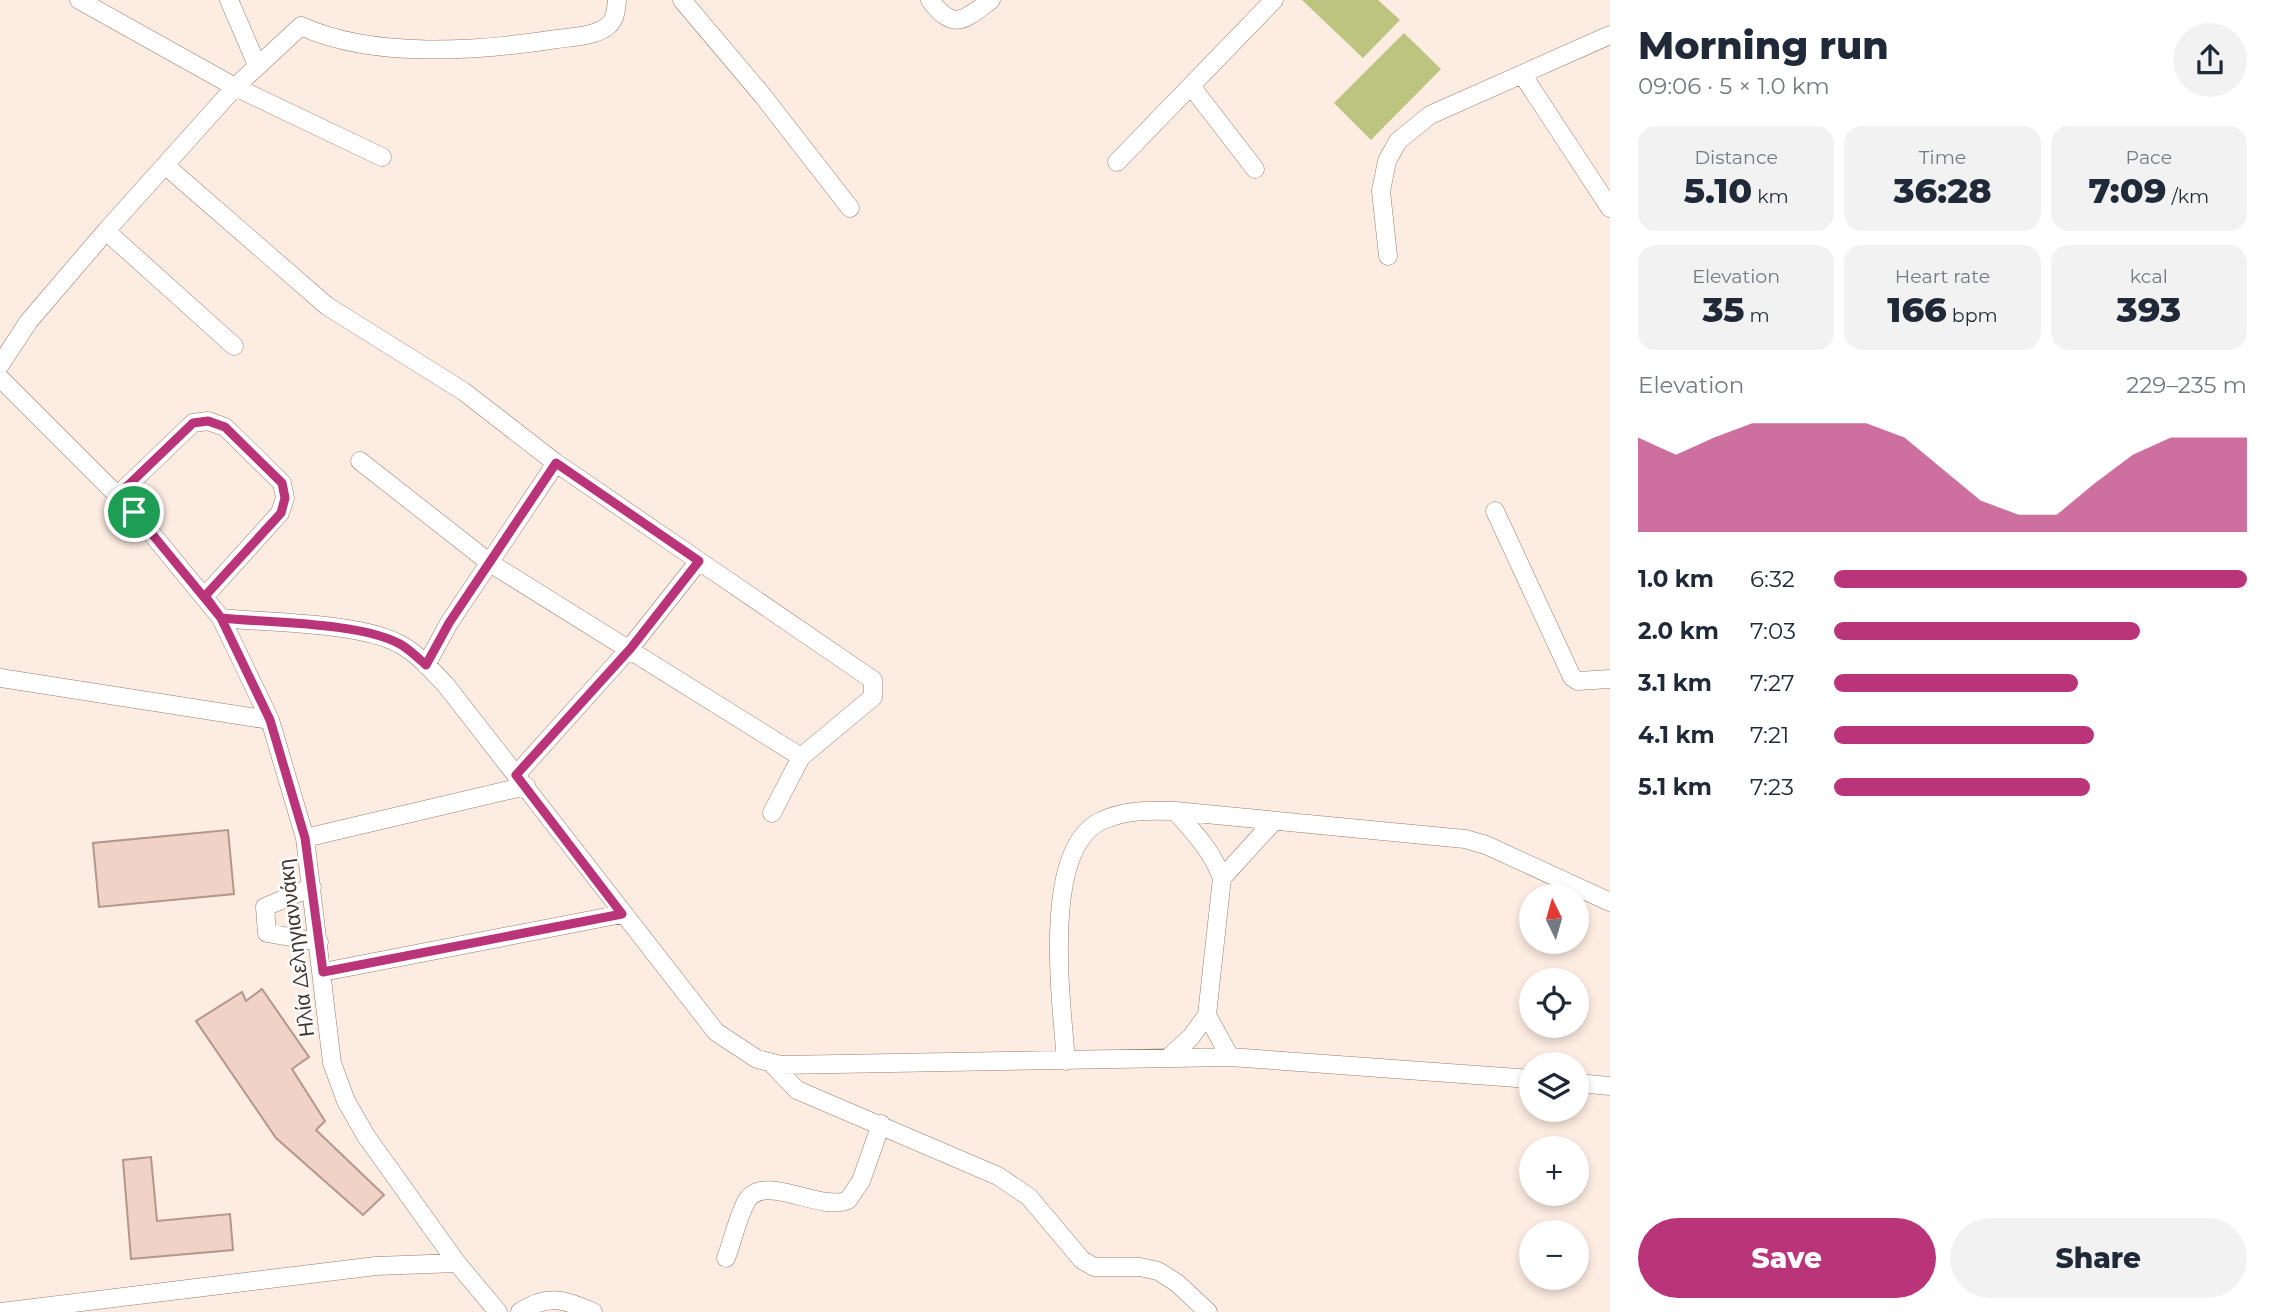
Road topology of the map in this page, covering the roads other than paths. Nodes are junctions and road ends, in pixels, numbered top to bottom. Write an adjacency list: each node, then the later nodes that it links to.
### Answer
1 (79, 0): 12 (street)
2 (229, 0): 9 (street)
3 (617, 0): 9 (street)
4 (682, 0): 17 (street)
5 (930, 0): 6 (street)
6 (991, 0)
7 (1274, 0): 11 (street)
8 (1610, 34): 10 (street)
9 (257, 65): 12 (street)
10 (1522, 74): 18 (street); 20 (street)
11 (1191, 86): 14 (street); 16 (street)
12 (235, 87): 13 (street); 15 (street)
13 (382, 157)
14 (1117, 162)
15 (166, 166): 19 (street); 25 (street)
16 (1255, 169)
17 (850, 208)
18 (1610, 208)
19 (106, 231): 21 (street); 22 (street)
20 (1388, 256)
21 (234, 346)
22 (0, 365)
23 (0, 378): 26 (street, Ηλία Δεληγιαννάκη)
24 (360, 461): 29 (street)
25 (556, 463): 28 (street); 29 (street)
26 (118, 495): 30 (street, Ηλία Δεληγιαννάκη); 30 (street)
27 (1495, 512): 35 (street)
28 (699, 561): 32 (street); 37 (street)
29 (490, 563): 32 (street); 33 (street)
30 (205, 596): 31 (street, Ηλία Δεληγιαννάκη)
31 (221, 618): 33 (street); 36 (street, Ηλία Δεληγιαννάκη)
32 (631, 648): 37 (street); 38 (street)
33 (426, 665): 38 (street)
34 (0, 678): 36 (street)
35 (1610, 679)
36 (270, 720): 42 (street, Ηλία Δεληγιαννάκη)
37 (801, 757): 40 (street)
38 (521, 781): 42 (street); 46 (street)
39 (1175, 811): 41 (street); 43 (street); 52 (street)
40 (772, 813)
41 (1274, 821): 43 (street); 45 (street)
42 (305, 838): 44 (street, Ηλία Δεληγιαννάκη)
43 (1222, 878): 49 (street)
44 (312, 887): 47 (street, Ηλία Δεληγιαννάκη); 47 (street)
45 (1610, 902)
46 (622, 914): 48 (street); 53 (street)
47 (319, 942): 48 (street, Ηλία Δεληγιαννάκη)
48 (323, 972): 59 (street, Ηλία Δεληγιαννάκη)
49 (1207, 1015): 50 (street); 51 (street)
50 (1169, 1057): 51 (street); 52 (street)
51 (1230, 1057): 54 (street)
52 (1066, 1061): 53 (street)
53 (770, 1062): 57 (street)
54 (1519, 1078)
55 (1589, 1084): 56 (street)
56 (1610, 1086)
57 (881, 1124): 58 (street); 64 (street)
58 (726, 1258)
59 (457, 1263): 60 (street); 61 (street, Ηλία Δεληγιαννάκη)
60 (0, 1312)
61 (498, 1312)
62 (520, 1312): 63 (street)
63 (593, 1312)
64 (1208, 1312)

